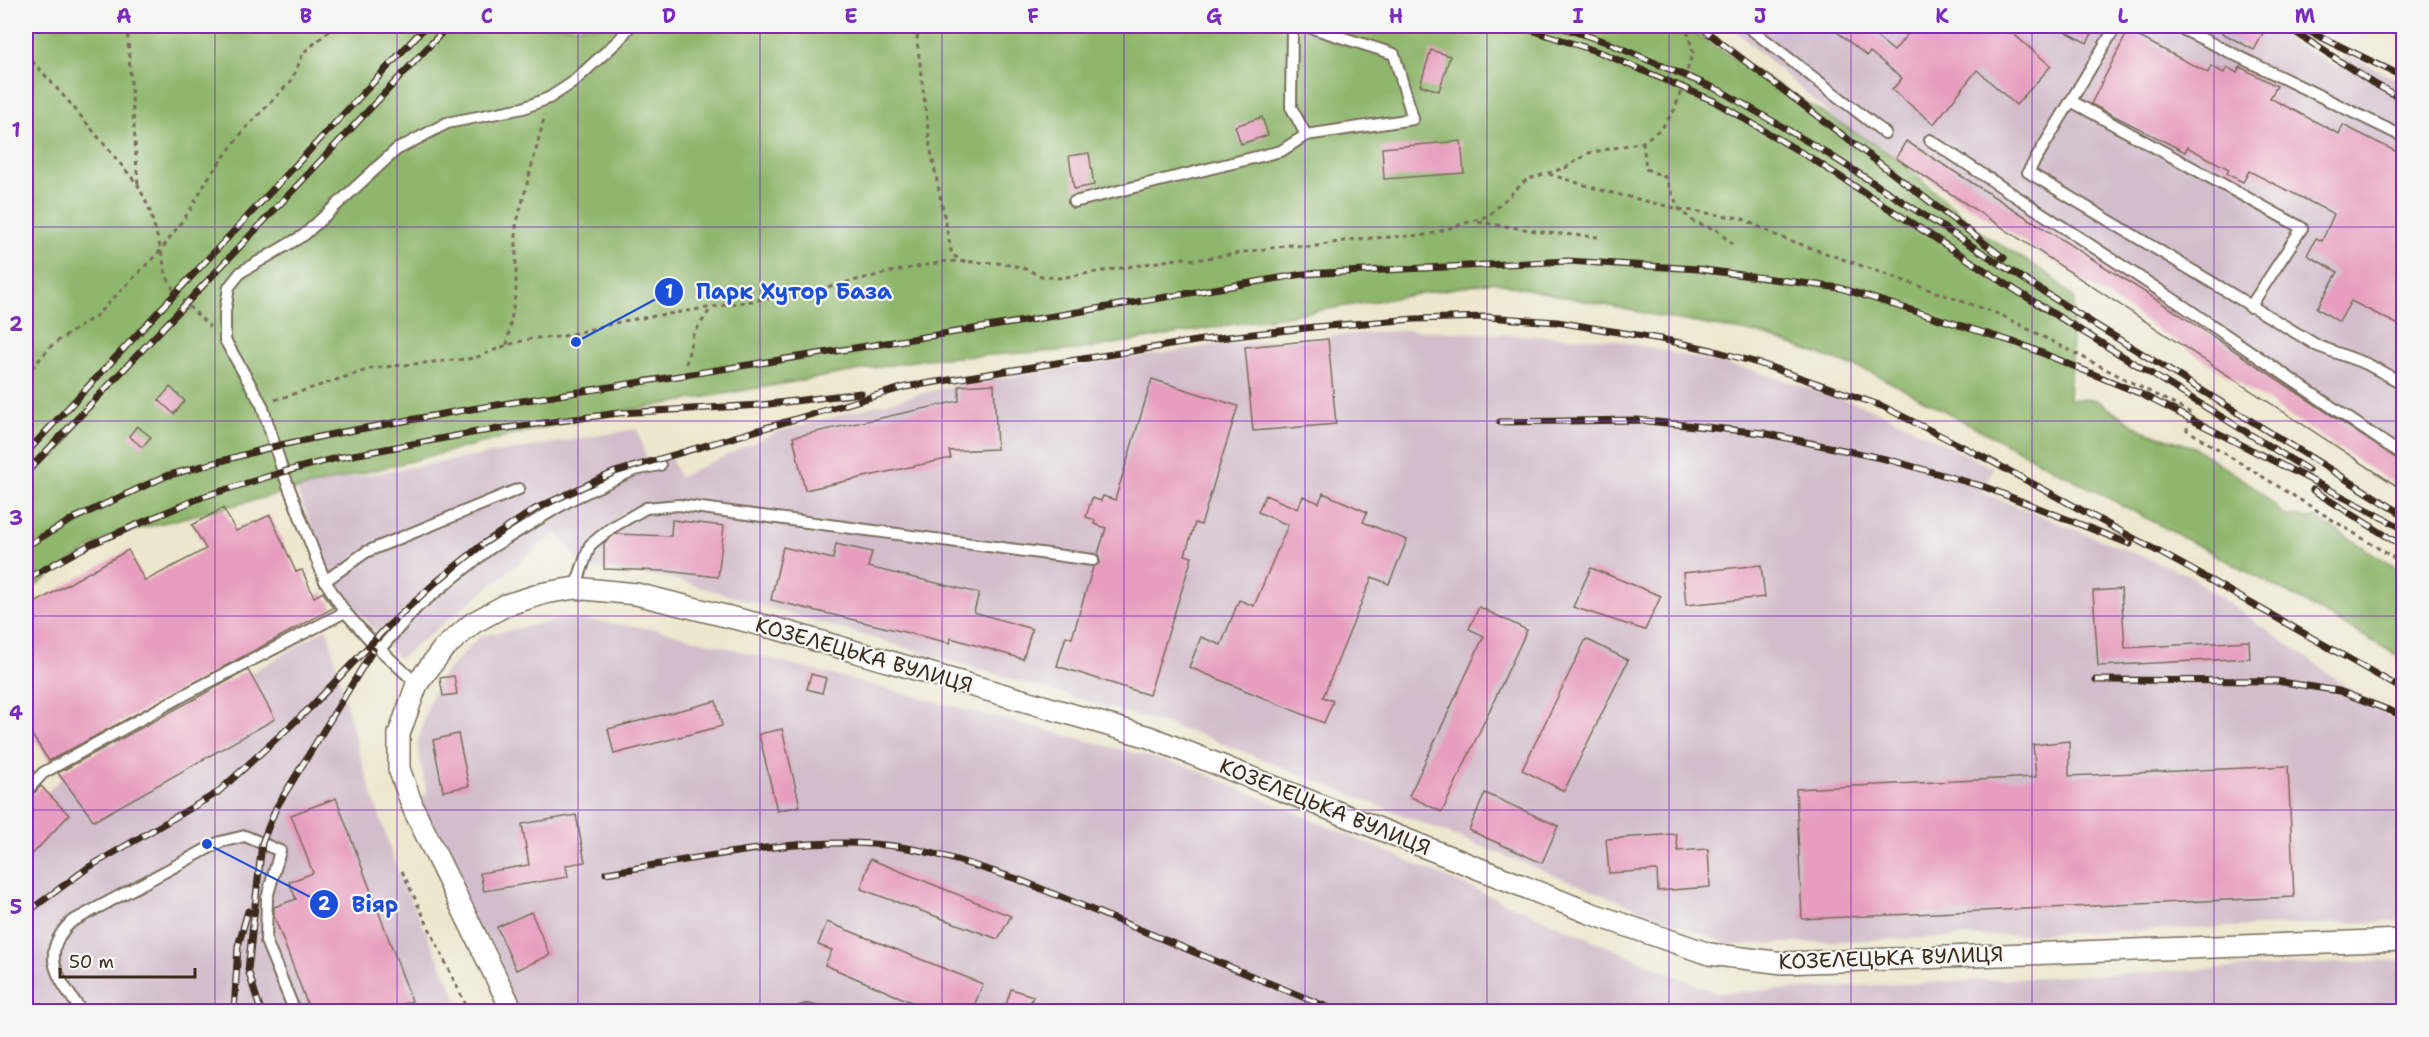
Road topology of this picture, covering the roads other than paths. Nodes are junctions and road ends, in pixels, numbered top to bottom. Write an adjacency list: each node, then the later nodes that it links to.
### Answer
1 (630, 26): 19 (lane)
2 (1292, 26): 9 (lane)
3 (1306, 26): 9 (lane)
4 (1747, 26): 8 (lane)
5 (2116, 26): 7 (lane)
6 (2176, 26): 10 (lane)
7 (2071, 101): 13 (lane); 13 (lane)
8 (1885, 133)
9 (1306, 135): 12 (lane)
10 (2403, 137)
11 (1930, 140): 15 (lane)
12 (1074, 202)
13 (2250, 307): 14 (lane)
14 (2403, 384)
15 (2403, 456)
16 (660, 465): 22 (lane)
17 (519, 489): 19 (lane)
18 (1093, 560): 20 (lane)
19 (325, 581): 21 (lane)
20 (575, 588): 23 (street, КОЗЕЛЕЦЬКА ВУЛИЦЯ); 25 (street, КОЗЕЛЕЦЬКА ВУЛИЦЯ)
21 (345, 612): 22 (lane); 24 (lane)
22 (380, 650): 23 (lane)
23 (417, 684): 28 (street, КОЗЕЛЕЦЬКА ВУЛИЦЯ)
24 (26, 791)
25 (2403, 940)
26 (82, 1011): 27 (lane)
27 (295, 1011)
28 (513, 1011)
29 (800, 1011): 30 (lane)
30 (817, 1011)

